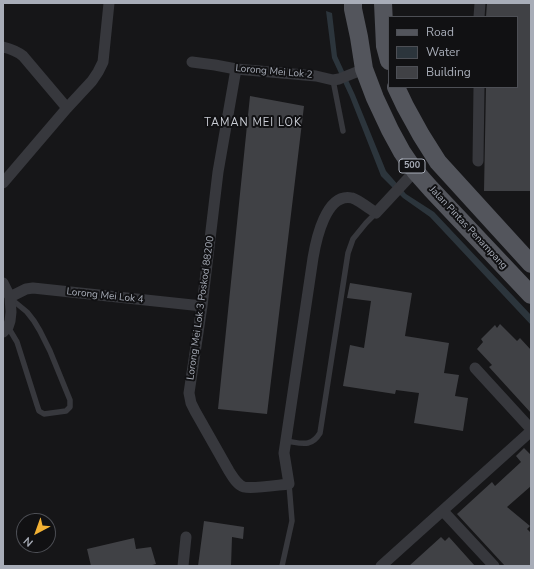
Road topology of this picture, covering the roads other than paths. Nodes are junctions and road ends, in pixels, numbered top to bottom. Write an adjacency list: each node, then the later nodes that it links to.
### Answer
1 (109, 3): 14 (street)
2 (353, 3): 10 (main road, Jalan Pintas Penampang / 500)
3 (383, 3): 7 (main road)
4 (480, 3): 5 (street)
5 (479, 16)
6 (3, 47): 14 (street)
7 (388, 57)
8 (192, 62): 9 (street, Lorong Mei Lok 2)
9 (236, 69): 11 (street, Lorong Mei Lok 2); 24 (street, Lorong Mei Lok 3 Poskod 88200)
10 (364, 69): 11 (street); 17 (main road, Jalan Pintas Penampang / 500)
11 (336, 80): 15 (lane)
12 (396, 88): 20 (main road, 500)
13 (478, 88): 16 (street)
14 (67, 108): 18 (street)
15 (343, 130)
16 (478, 161)
17 (415, 171): 19 (street); 22 (main road, Jalan Pintas Penampang / 500)
18 (3, 183)
19 (376, 213): 28 (lane); 28 (street)
20 (531, 264)
21 (3, 283): 23 (street)
22 (531, 295)
23 (10, 298): 24 (street, Lorong Mei Lok 4); 25 (street); 25 (lane)
24 (202, 306): 29 (street, Lorong Mei Lok 3 Poskod 88200)
25 (6, 330)
26 (475, 368): 27 (street)
27 (531, 430): 30 (street)
28 (286, 441): 29 (street)
29 (289, 484): 33 (lane)
30 (443, 511): 34 (street); 35 (street)
31 (186, 537): 32 (street)
32 (182, 566)
33 (282, 566)
34 (381, 566)
35 (494, 566)

